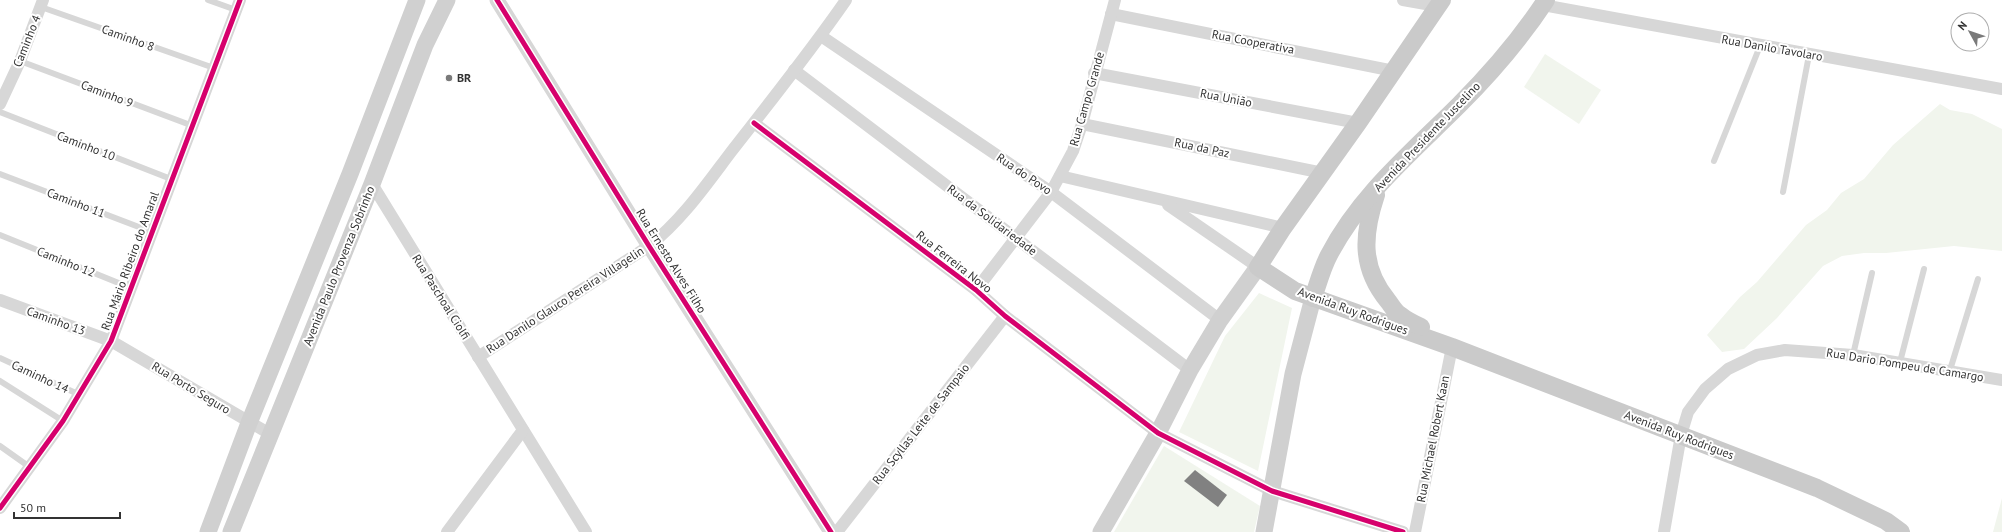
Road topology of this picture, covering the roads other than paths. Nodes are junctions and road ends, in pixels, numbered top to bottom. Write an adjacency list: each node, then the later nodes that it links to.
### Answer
1 (208, 0): 11 (lane)
2 (418, 0): 65 (main road, Avenida Paulo Provenza Sobrinho)
3 (447, 0): 34 (main road, Avenida Paulo Provenza Sobrinho)
4 (497, 0): 42 (street, Rua Ernesto Alves Filho)
5 (846, 0): 13 (street, Rua Danilo Glauco Pereira Villagelin)
6 (1115, 0): 12 (street, Rua Campo Grande)
7 (1403, 0): 9 (street)
8 (42, 3): 16 (street, Caminho 4); 17 (lane, Caminho 8)
9 (1440, 3): 19 (main road)
10 (1544, 3): 14 (street, Rua Danilo Tavolaro); 33 (main road, Avenida Presidente Juscelino)
11 (238, 5): 17 (street, Rua Mário Ribeiro do Amaral)
12 (1111, 14): 19 (street, Rua Cooperativa); 20 (street, Rua Campo Grande)
13 (821, 36): 18 (street, Rua Danilo Glauco Pereira Villagelin); 35 (street, Rua do Povo)
14 (1760, 46): 15 (street, Rua Danilo Tavolaro); 28 (lane)
15 (1809, 55): 21 (street, Rua Danilo Tavolaro); 36 (lane)
16 (20, 61): 22 (street, Caminho 4); 27 (lane, Caminho 9)
17 (214, 68): 27 (street, Rua Mário Ribeiro do Amaral)
18 (794, 70): 24 (street, Rua Danilo Glauco Pereira Villagelin); 41 (street, Rua da Solidariedade)
19 (1394, 71): 25 (main road)
20 (1094, 73): 25 (street, Rua União); 26 (street, Rua Campo Grande)
21 (2002, 89)
22 (0, 104)
23 (0, 112): 32 (lane, Caminho 10)
24 (754, 123): 42 (street, Rua Danilo Glauco Pereira Villagelin); 48 (street, Rua Ferreira Novo)
25 (1358, 123): 29 (main road)
26 (1082, 124): 29 (street, Rua da Paz); 31 (street, Rua Campo Grande)
27 (194, 126): 32 (street, Rua Mário Ribeiro do Amaral)
28 (1714, 161)
29 (1323, 173): 38 (main road)
30 (0, 174): 39 (lane, Caminho 11)
31 (1060, 176): 35 (street, Rua Campo Grande); 37 (street, Rua do Povo)
32 (171, 179): 39 (street, Rua Mário Ribeiro do Amaral)
33 (1380, 182): 49 (main road, Avenida Presidente Juscelino); 54 (main road, Avenida Ruy Rodrigues)
34 (372, 184): 56 (street, Rua Paschoal Ciolfi); 68 (main road, Avenida Paulo Provenza Sobrinho)
35 (1051, 192): 41 (street, Rua Campo Grande); 52 (street, Rua do Povo)
36 (1783, 192)
37 (1162, 201): 38 (street, Rua do Povo); 43 (street)
38 (1283, 228): 43 (main road)
39 (152, 232): 47 (street, Rua Mário Ribeiro do Amaral)
40 (0, 235): 47 (lane, Caminho 12)
41 (1016, 238): 48 (street, Rua Campo Grande); 59 (street, Rua da Solidariedade)
42 (649, 246): 56 (street, Rua Danilo Glauco Pereira Villagelin); 78 (street, Rua Ernesto Alves Filho)
43 (1258, 267): 49 (main road, Avenida Ruy Rodrigues); 52 (main road)
44 (1924, 269): 58 (lane)
45 (1872, 273): 55 (lane)
46 (1978, 279): 60 (lane)
47 (132, 288): 53 (street, Rua Mário Ribeiro do Amaral)
48 (976, 290): 51 (street, Rua Ferreira Novo)
49 (1313, 298): 54 (main road, Avenida Ruy Rodrigues); 72 (main road, Avenida Presidente Juscelino)
50 (0, 300): 53 (street, Caminho 13)
51 (1005, 316): 67 (street, Rua Ferreira Novo); 79 (street, Rua Scyllas Leite de Sampaio)
52 (1220, 320): 59 (main road)
53 (111, 341): 63 (street, Rua Mário Ribeiro do Amaral); 65 (street, Rua Porto Seguro)
54 (1452, 347): 69 (main road, Avenida Ruy Rodrigues); 83 (street, Rua Michael Robert Kaan)
55 (1853, 355): 58 (street, Rua Dario Pompeu de Camargo); 69 (street, Rua Dario Pompeu de Camargo)
56 (478, 357): 66 (street, Rua Paschoal Ciolfi)
57 (0, 358): 63 (lane, Caminho 14)
58 (1900, 362): 60 (street, Rua Dario Pompeu de Camargo)
59 (1190, 370): 67 (main road)
60 (1950, 370): 61 (street, Rua Dario Pompeu de Camargo)
61 (2002, 380)
62 (0, 381): 64 (lane)
63 (80, 395): 64 (street, Rua Mário Ribeiro do Amaral)
64 (63, 421): 71 (street, Rua Mário Ribeiro do Amaral)
65 (249, 423): 68 (street, Rua Porto Seguro); 74 (main road, Avenida Paulo Provenza Sobrinho)
66 (523, 430): 76 (street); 77 (street, Rua Paschoal Ciolfi)
67 (1158, 433): 72 (street); 80 (main road)
68 (270, 434): 75 (main road, Avenida Paulo Provenza Sobrinho)
69 (1681, 436): 84 (street, Rua Dario Pompeu de Camargo); 85 (main road, Avenida Ruy Rodrigues)
70 (0, 446): 71 (lane)
71 (31, 468): 73 (street, Rua Mário Ribeiro do Amaral)
72 (1272, 491): 81 (main road, Avenida Presidente Juscelino); 82 (street)
73 (0, 508)
74 (208, 532)
75 (231, 532)
76 (447, 532)
77 (586, 532)
78 (831, 532)
79 (837, 532)
80 (1101, 532)
81 (1264, 532)
82 (1403, 532)
83 (1415, 532)
84 (1664, 532)
85 (1901, 532)

